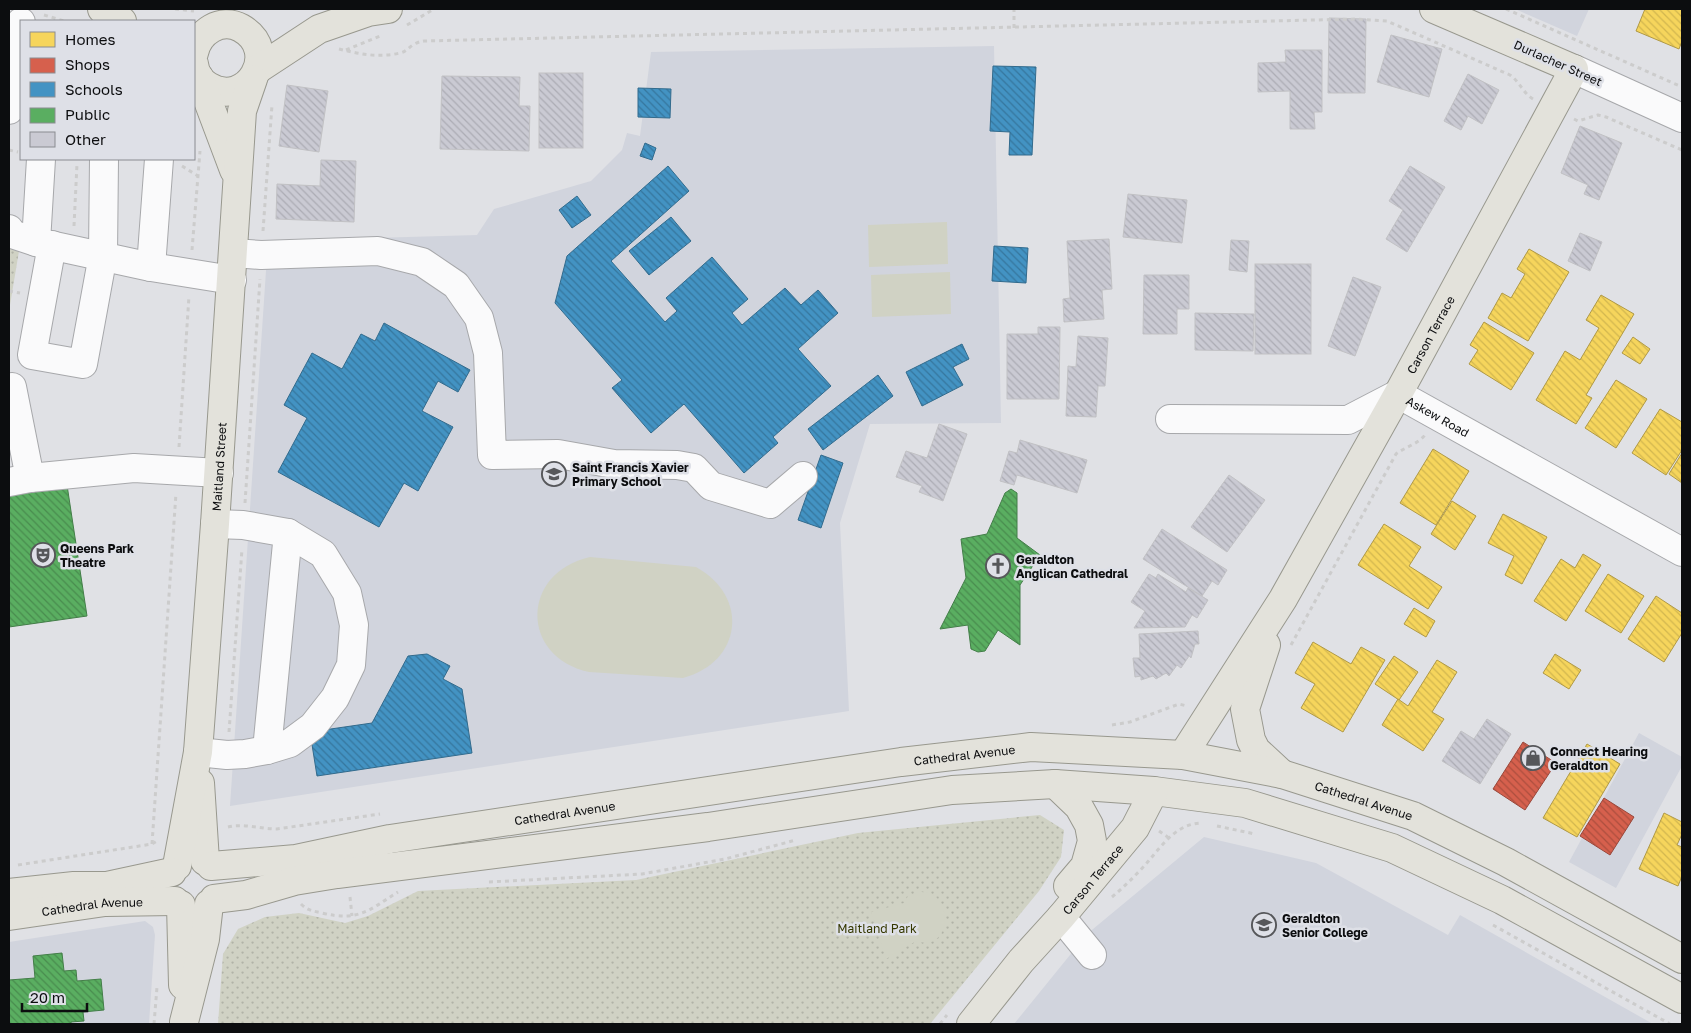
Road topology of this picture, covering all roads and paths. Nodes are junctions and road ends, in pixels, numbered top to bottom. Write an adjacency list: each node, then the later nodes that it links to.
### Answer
1 (102, 9): 8 (main road)
2 (388, 9): 11 (main road)
3 (1014, 9): 10 (path)
4 (1434, 9): 16 (main road, Durlacher Street)
5 (1506, 9): 18 (path)
6 (30, 16): 7 (path)
7 (57, 20)
8 (120, 20)
9 (195, 20): 12 (main road); 14 (main road)
10 (1014, 28): 13 (path); 20 (path)
11 (319, 29): 12 (main road); 17 (main road)
12 (247, 32): 17 (main road)
13 (380, 55)
14 (195, 66): 17 (main road); 29 (main road, Maitland Street)
15 (20, 68): 19 (street)
16 (1574, 69): 23 (street, Durlacher Street); 38 (main road, Carson Terrace)
17 (255, 74): 29 (main road, Maitland Street)
18 (1682, 87)
19 (14, 100)
20 (1534, 100)
21 (271, 117): 34 (path)
22 (1568, 117): 24 (path)
23 (1682, 118)
24 (1682, 150)
25 (41, 160): 31 (street)
26 (78, 160): 31 (path)
27 (104, 160): 33 (street)
28 (160, 160): 35 (street)
29 (238, 181): 32 (main road, Maitland Street)
30 (9, 229): 31 (street)
31 (53, 245): 33 (street); 33 (street)
32 (233, 253): 34 (street); 36 (main road, Maitland Street)
33 (103, 255): 35 (street)
34 (261, 255): 42 (street); 45 (path)
35 (151, 267): 36 (street)
36 (232, 280): 41 (main road, Maitland Street)
37 (12, 387): 43 (street)
38 (1398, 394): 39 (street, Askew Road); 47 (street, Askew Road); 48 (main road, Carson Terrace)
39 (1170, 420)
40 (1429, 429): 49 (path)
41 (219, 473): 43 (street); 44 (main road, Maitland Street)
42 (803, 476)
43 (19, 480)
44 (215, 524): 45 (street); 52 (main road, Maitland Street)
45 (244, 525): 46 (street); 53 (path)
46 (288, 533): 51 (street); 51 (street)
47 (1682, 552)
48 (1283, 599): 54 (main road, Carson Terrace); 56 (main road, Carson Terrace)
49 (1287, 652)
50 (1031, 747): 54 (main road, Cathedral Avenue); 55 (main road, Cathedral Avenue); 58 (main road)
51 (266, 750): 53 (street)
52 (198, 752): 53 (street); 63 (main road, Maitland Street); 65 (main road, Maitland Street)
53 (227, 755)
54 (1183, 755): 56 (main road, Cathedral Avenue)
55 (901, 762): 59 (main road); 63 (main road, Cathedral Avenue)
56 (1282, 774): 77 (main road, Cathedral Avenue)
57 (1055, 784): 58 (main road); 59 (main road); 78 (main road, Carson Terrace)
58 (1154, 791): 74 (main road, Carson Terrace); 80 (main road)
59 (904, 797): 69 (main road)
60 (1159, 831): 61 (path)
61 (1262, 835)
62 (160, 839): 64 (path)
63 (208, 864): 65 (main road); 69 (main road)
64 (9, 867)
65 (174, 869): 67 (main road, Cathedral Avenue); 70 (main road)
66 (402, 890): 73 (path)
67 (9, 893)
68 (349, 894): 73 (path)
69 (211, 902): 70 (main road); 81 (main road)
70 (178, 903): 72 (main road, Cathedral Avenue); 81 (main road)
71 (300, 903): 73 (path)
72 (9, 916)
73 (352, 916)
74 (1061, 917): 76 (street); 78 (main road, Carson Terrace)
75 (1488, 923): 84 (path)
76 (1092, 955)
77 (1682, 959)
78 (1021, 961): 83 (main road, Carson Terrace)
79 (158, 979): 82 (path)
80 (1682, 999)
81 (184, 1023)
82 (154, 1024)
83 (970, 1024)
84 (1670, 1024)

